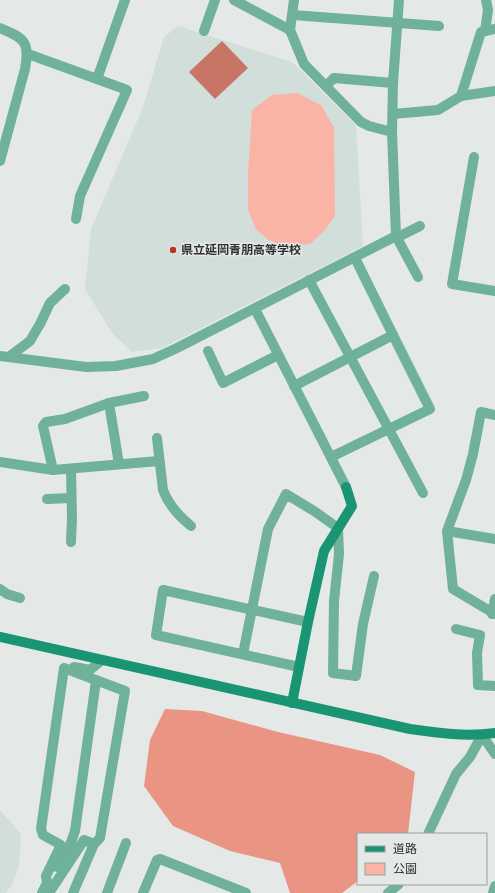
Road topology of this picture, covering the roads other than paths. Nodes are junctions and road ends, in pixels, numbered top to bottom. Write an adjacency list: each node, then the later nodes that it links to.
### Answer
1 (125, 0): 15 (street)
2 (215, 0): 11 (street)
3 (234, 0): 12 (street)
4 (294, 0): 7 (street)
5 (399, 0): 8 (street)
6 (486, 0): 13 (street)
7 (293, 15): 8 (street); 12 (street)
8 (397, 23): 9 (street); 16 (street)
9 (439, 26)
10 (0, 28): 14 (street)
11 (204, 30)
12 (290, 30): 17 (street)
13 (490, 30): 19 (street)
14 (28, 54): 15 (street); 23 (street)
15 (97, 79): 24 (street)
16 (393, 83): 17 (street); 20 (street)
17 (326, 86): 21 (street)
18 (495, 91): 19 (street)
19 (462, 96): 20 (street)
20 (393, 114): 21 (street)
21 (392, 132): 26 (street)
22 (474, 157): 31 (street)
23 (0, 161)
24 (76, 219)
25 (420, 226): 26 (street)
26 (396, 236): 27 (street); 28 (street)
27 (355, 258): 29 (street); 33 (street)
28 (418, 277)
29 (309, 280): 32 (street); 37 (street)
30 (65, 290): 36 (street)
31 (495, 291)
32 (255, 309): 35 (street); 36 (street)
33 (393, 335): 37 (street); 42 (street)
34 (208, 351): 35 (street)
35 (278, 355): 38 (street)
36 (5, 356)
37 (350, 357): 38 (street); 42 (street)
38 (294, 386): 44 (street)
39 (144, 396): 40 (street)
40 (109, 403): 47 (street); 49 (street)
41 (495, 415): 55 (street)
42 (389, 429): 44 (street); 50 (street)
43 (157, 438): 45 (street)
44 (331, 457): 54 (street)
45 (159, 461): 47 (street); 53 (street)
46 (0, 462): 49 (street)
47 (119, 464): 48 (street)
48 (71, 469): 49 (street); 51 (street)
49 (53, 470)
50 (424, 493)
51 (71, 498): 52 (street); 57 (street)
52 (47, 499)
53 (191, 526)
54 (338, 528): 58 (street); 62 (street); 64 (street)
55 (447, 531): 56 (street); 63 (street)
56 (495, 539)
57 (71, 542)
58 (374, 576)
59 (0, 589): 60 (street)
60 (20, 598)
61 (495, 599): 63 (street)
62 (251, 610): 64 (street); 67 (street); 67 (street)
63 (494, 614)
64 (308, 622): 69 (street)
65 (456, 629): 72 (street)
66 (0, 637): 68 (street)
67 (243, 654): 69 (street)
68 (102, 660): 70 (street); 73 (street)
69 (299, 667): 73 (street)
70 (64, 668): 71 (street); 82 (street)
71 (96, 681): 79 (street); 82 (street)
72 (495, 686)
73 (292, 703): 75 (street)
74 (495, 733): 75 (street)
75 (482, 734): 76 (street); 77 (street)
76 (495, 754)
77 (428, 833)
78 (126, 843): 85 (street)
79 (94, 844): 82 (street); 84 (street)
80 (398, 885): 88 (street)
81 (495, 886): 89 (street)
82 (48, 888): 83 (street)
83 (42, 893)
84 (73, 893)
85 (107, 893)
86 (143, 893): 87 (street)
87 (246, 893)
88 (388, 893)
89 (493, 893)

